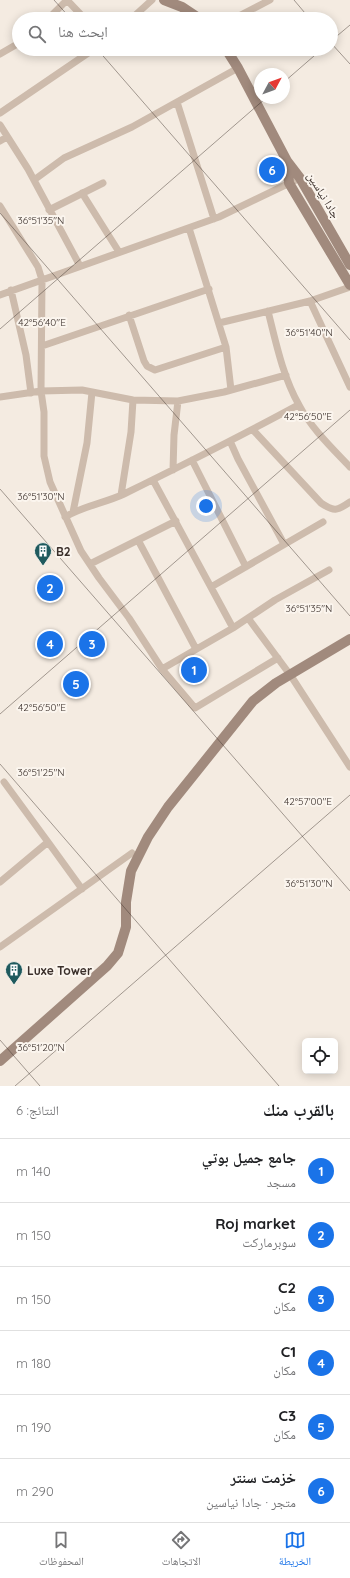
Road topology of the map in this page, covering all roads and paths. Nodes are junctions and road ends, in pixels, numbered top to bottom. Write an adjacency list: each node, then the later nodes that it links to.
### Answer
1 (67, 0): 5 (street); 6 (street)
2 (152, 0): 7 (street)
3 (164, 0): 8 (street)
4 (270, 0): 9 (street)
5 (55, 12)
6 (78, 12)
7 (139, 12)
8 (190, 12)
9 (247, 12)
10 (12, 47): 11 (street)
11 (0, 54)
12 (84, 56): 16 (street)
13 (230, 56): 14 (street)
14 (238, 68): 15 (street); 20 (street)
15 (177, 102): 22 (street); 28 (street)
16 (0, 113)
17 (0, 125): 18 (street)
18 (7, 137): 19 (street); 22 (street)
19 (0, 141)
20 (286, 161): 21 (street, جادا نیاسین); 24 (street)
21 (300, 178): 24 (street); 31 (street, جادا نیاسین)
22 (34, 180): 27 (street)
23 (103, 183): 25 (street)
24 (289, 183): 28 (street); 34 (street, جادا نیاسین)
25 (82, 193): 27 (street); 30 (street)
26 (0, 206): 33 (street)
27 (49, 210): 32 (street)
28 (214, 219): 29 (street)
29 (189, 228): 30 (street); 35 (street)
30 (119, 252): 32 (street)
31 (350, 265)
32 (80, 266): 33 (street)
33 (42, 280): 36 (street); 42 (street)
34 (350, 286): 38 (street)
35 (208, 289): 40 (street); 41 (street)
36 (11, 290): 37 (street); 49 (street)
37 (0, 295)
38 (310, 301): 39 (street); 45 (street)
39 (268, 312): 41 (street); 44 (street)
40 (129, 315): 42 (street); 43 (street)
41 (219, 323): 43 (street)
42 (42, 346): 47 (street)
43 (226, 347): 46 (street)
44 (286, 375): 46 (street); 53 (street)
45 (350, 387)
46 (231, 390): 52 (street)
47 (42, 391): 48 (street); 49 (street); 63 (street)
48 (92, 392): 51 (street); 62 (street)
49 (31, 393): 50 (street)
50 (0, 397)
51 (133, 400): 52 (street); 60 (street)
52 (178, 401): 58 (street)
53 (298, 405): 54 (street); 57 (street)
54 (253, 430): 55 (street); 61 (street)
55 (230, 441): 56 (street); 67 (street)
56 (192, 460): 58 (street); 69 (street)
57 (350, 467)
58 (172, 470): 59 (street)
59 (153, 480): 60 (street); 64 (street)
60 (121, 495): 62 (street)
61 (350, 502)
62 (73, 512): 63 (street)
63 (65, 517): 68 (street)
64 (176, 521): 66 (street); 71 (street)
65 (323, 522): 67 (street)
66 (138, 540): 68 (street); 76 (street)
67 (284, 544): 69 (street)
68 (90, 564): 78 (street)
69 (246, 567): 71 (street)
70 (329, 570): 72 (street)
71 (211, 587): 73 (street)
72 (248, 618): 73 (street); 77 (street)
73 (233, 628): 76 (street)
74 (350, 634): 79 (street)
75 (350, 639): 79 (street)
76 (196, 649): 78 (street)
77 (278, 658): 78 (street); 79 (street)
78 (162, 669)
79 (290, 674): 80 (street); 83 (street); 88 (street)
80 (350, 767)
81 (4, 782): 82 (street)
82 (48, 842): 84 (street); 85 (street)
83 (132, 853): 85 (street); 87 (street)
84 (0, 882)
85 (82, 889): 86 (street)
86 (0, 947)
87 (0, 1055)
88 (0, 1062)

